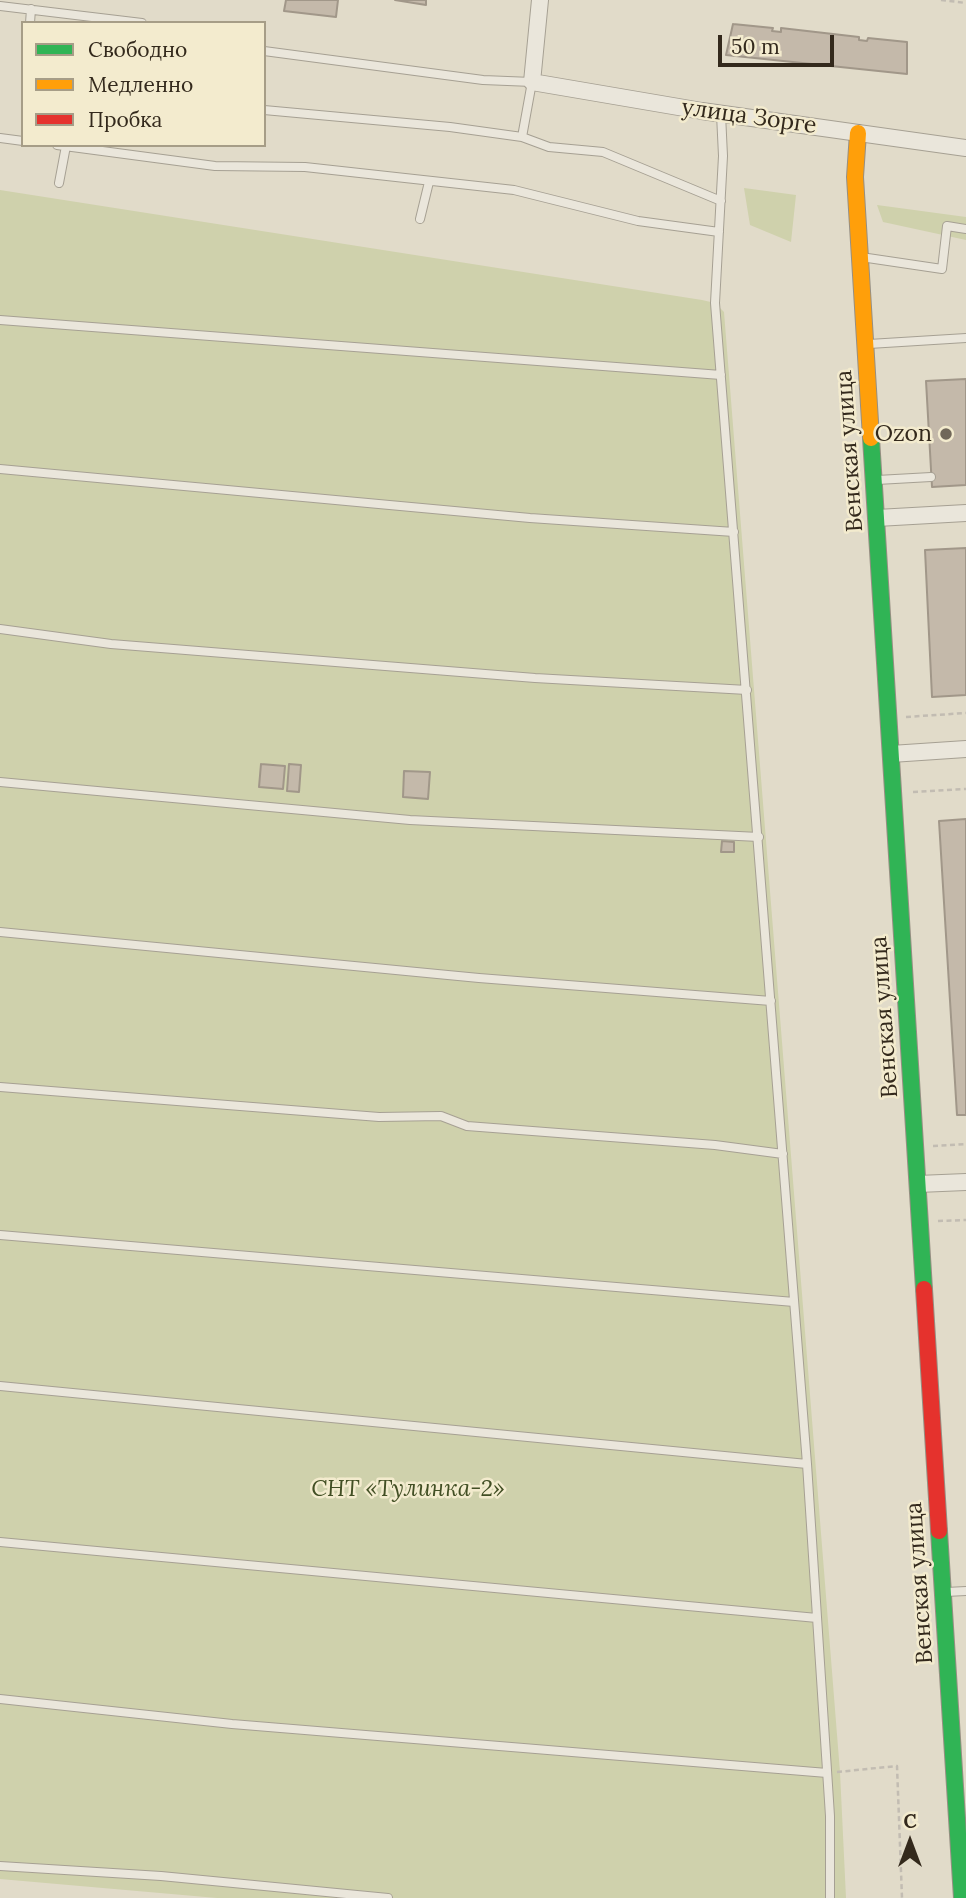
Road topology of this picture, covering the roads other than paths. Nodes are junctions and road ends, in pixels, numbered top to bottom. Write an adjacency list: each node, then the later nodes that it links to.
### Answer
1 (540, 0): 8 (street)
2 (0, 6): 3 (lane)
3 (31, 9): 4 (lane); 5 (lane)
4 (70, 18): 6 (lane)
5 (30, 21)
6 (113, 21)
7 (266, 51): 8 (lane)
8 (532, 82): 10 (street, улица Зорге); 12 (lane)
9 (266, 110): 12 (lane)
10 (721, 112): 11 (street, улица Зорге); 20 (lane)
11 (858, 133): 17 (street, улица Зорге); 24 (street, Венская улица)
12 (522, 137): 20 (lane)
13 (0, 138): 14 (lane)
14 (21, 141)
15 (61, 147): 18 (lane)
16 (69, 147): 19 (lane)
17 (966, 148)
18 (59, 183)
19 (429, 183): 21 (lane); 23 (lane)
20 (721, 201): 23 (lane)
21 (421, 219)
22 (966, 229): 24 (lane)
23 (719, 232): 28 (lane)
24 (860, 257): 27 (street, Венская улица)
25 (0, 320): 28 (lane)
26 (966, 338): 27 (lane)
27 (866, 344): 31 (street, Венская улица)
28 (721, 375): 34 (lane)
29 (0, 469): 34 (lane)
30 (932, 477): 31 (lane)
31 (874, 480): 33 (street, Венская улица)
32 (966, 513): 33 (street)
33 (877, 518): 38 (street, Венская улица)
34 (734, 532): 36 (lane)
35 (0, 629): 36 (lane)
36 (747, 690): 40 (lane)
37 (966, 749): 38 (street)
38 (891, 754): 46 (street, Венская улица)
39 (0, 782): 40 (lane)
40 (759, 837): 42 (lane)
41 (0, 932): 42 (lane)
42 (771, 1001): 44 (lane)
43 (0, 1087): 44 (lane)
44 (783, 1154): 48 (lane)
45 (966, 1182): 46 (street)
46 (918, 1184): 53 (street, Венская улица)
47 (0, 1235): 48 (lane)
48 (794, 1302): 50 (lane)
49 (0, 1386): 50 (lane)
50 (807, 1464): 54 (lane)
51 (0, 1542): 54 (lane)
52 (966, 1591): 53 (lane)
53 (943, 1592): 60 (street, Венская улица)
54 (817, 1618): 56 (lane)
55 (0, 1699): 56 (lane)
56 (827, 1773): 59 (lane)
57 (0, 1866): 58 (lane)
58 (388, 1898)
59 (830, 1898)
60 (962, 1898)

